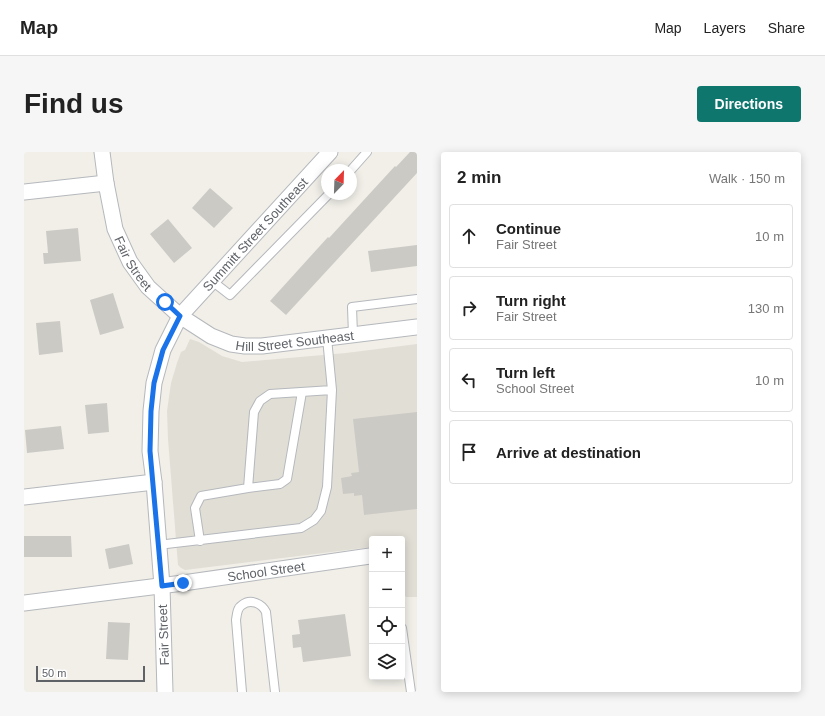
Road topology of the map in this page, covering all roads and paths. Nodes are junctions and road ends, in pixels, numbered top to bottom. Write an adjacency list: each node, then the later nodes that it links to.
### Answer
1 (102, 152): 5 (street, Fair Street)
2 (330, 152): 8 (street, Summitt Street Southeast)
3 (367, 152): 4 (lane)
4 (356, 164)
5 (106, 183): 6 (street); 10 (street, Fair Street)
6 (24, 192)
7 (323, 200): 8 (lane)
8 (212, 281): 10 (street, Summitt Street Southeast)
9 (417, 299): 12 (lane)
10 (180, 316): 13 (street, Hill Street Southeast); 16 (street, Fair Street)
11 (417, 327): 12 (street, Hill Street Southeast)
12 (354, 335): 13 (street, Hill Street Southeast)
13 (327, 338): 14 (lane)
14 (332, 390): 15 (lane); 19 (lane)
15 (302, 392): 17 (lane); 17 (lane)
16 (154, 482): 18 (street); 20 (street, Fair Street)
17 (248, 488): 19 (lane)
18 (24, 497)
19 (200, 541): 20 (lane)
20 (158, 546): 22 (street, Fair Street)
21 (369, 557): 22 (street, School Street)
22 (162, 586): 23 (street, School Street); 25 (street, Fair Street)
23 (24, 603)
24 (404, 644): 28 (lane)
25 (165, 692)
26 (242, 692): 27 (lane)
27 (275, 692)
28 (411, 692)

